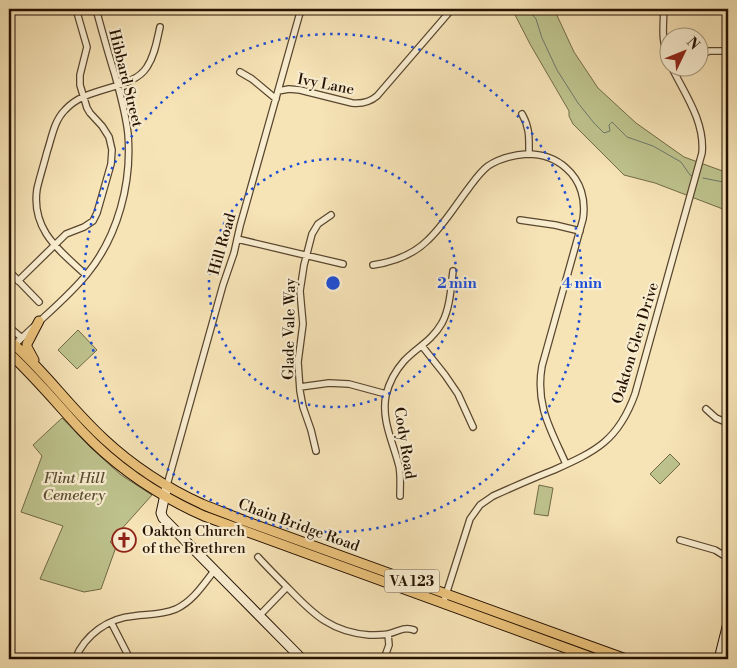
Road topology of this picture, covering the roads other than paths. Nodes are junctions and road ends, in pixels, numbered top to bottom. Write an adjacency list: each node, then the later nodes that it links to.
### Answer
1 (76, 9): 14 (street)
2 (96, 9): 12 (street, Hibbard Street)
3 (301, 9): 13 (street, Hill Road)
4 (452, 9): 13 (street, Ivy Lane)
5 (664, 9): 7 (street)
6 (160, 27): 12 (street)
7 (663, 28)
8 (710, 51): 9 (street)
9 (723, 51)
10 (240, 72): 15 (street)
11 (678, 78): 43 (street, Oakton Glen Drive)
12 (117, 84): 14 (street); 28 (street, Hibbard Street)
13 (278, 91): 15 (street, Hill Road)
14 (84, 96): 22 (street); 22 (street)
15 (276, 99): 21 (street, Hill Road)
16 (522, 114): 17 (street)
17 (529, 154): 20 (street); 25 (street)
18 (331, 215): 23 (street, Glade Vale Way)
19 (520, 220): 20 (street)
20 (580, 231): 43 (street)
21 (237, 239): 23 (street); 44 (street, Hill Road)
22 (54, 245): 28 (street); 29 (street)
23 (306, 257): 24 (street); 37 (street, Glade Vale Way)
24 (343, 264)
25 (373, 265)
26 (9, 271): 29 (street)
27 (453, 271): 34 (street, Cody Road)
28 (86, 275): 31 (street, Hibbard Street)
29 (18, 280): 30 (street)
30 (39, 302)
31 (39, 321): 33 (street, Hibbard Street); 36 (main road)
32 (9, 327): 33 (street)
33 (22, 338): 35 (street, Hibbard Street)
34 (422, 346): 38 (street, Cody Road); 41 (street)
35 (10, 347): 36 (main road, Chain Bridge Road / VA 123); 45 (main road, Chain Bridge Road / VA 123)
36 (38, 367): 44 (main road, Chain Bridge Road / VA 123)
37 (300, 387): 38 (street); 42 (street, Glade Vale Way)
38 (386, 394): 46 (street, Cody Road)
39 (706, 409): 40 (street)
40 (728, 423)
41 (473, 427)
42 (316, 451)
43 (566, 464): 52 (street, Oakton Glen Drive)
44 (167, 485): 45 (street); 52 (main road, Chain Bridge Road / VA 123)
45 (164, 496): 50 (street); 53 (main road, Chain Bridge Road / VA 123)
46 (400, 496)
47 (680, 540): 49 (street)
48 (258, 557): 51 (street)
49 (728, 558)
50 (214, 571): 54 (street); 55 (street)
51 (287, 588): 54 (street); 58 (street)
52 (447, 594): 53 (street, Oakton Glen Drive); 64 (main road, Chain Bridge Road / VA 123)
53 (443, 604): 63 (main road, Chain Bridge Road / VA 123)
54 (259, 616): 61 (street)
55 (111, 622): 59 (street); 60 (street)
56 (728, 623): 65 (street)
57 (414, 630): 58 (street)
58 (388, 634): 62 (street)
59 (75, 659)
60 (130, 659)
61 (302, 659)
62 (384, 659)
63 (596, 659)
64 (626, 659)
65 (719, 659)

